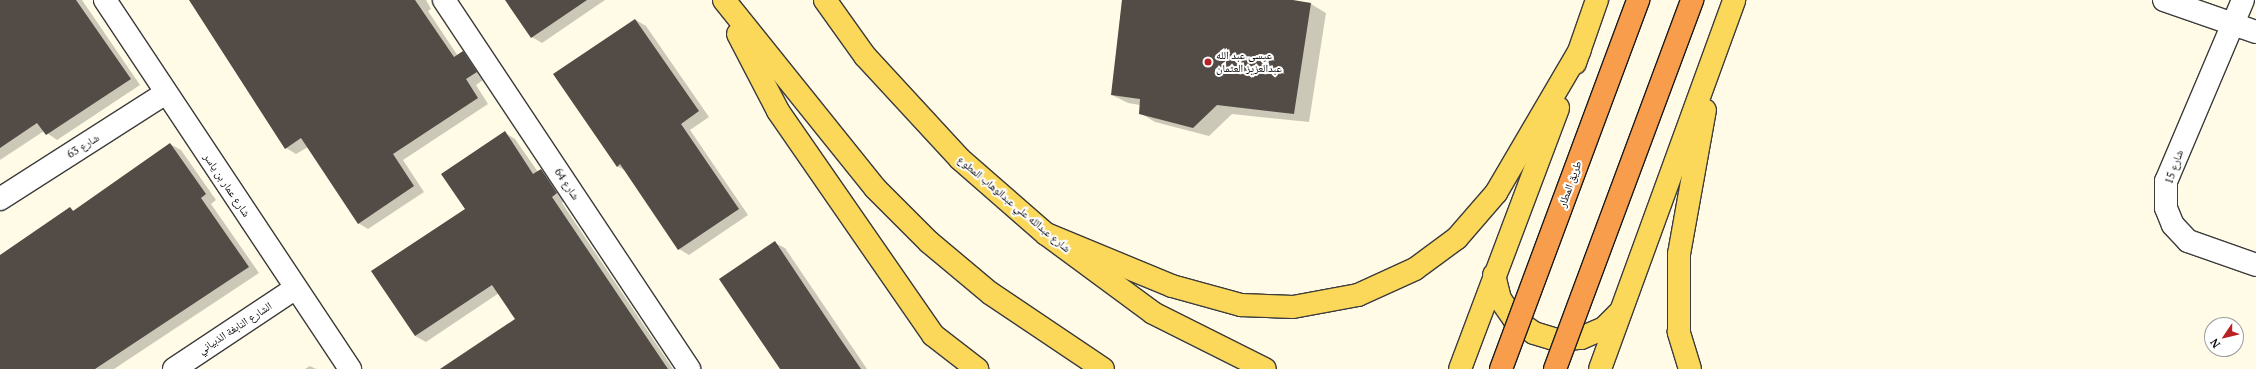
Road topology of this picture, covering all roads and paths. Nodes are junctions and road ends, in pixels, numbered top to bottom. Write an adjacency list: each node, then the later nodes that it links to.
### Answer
1 (105, 0): 15 (street, شارع عمار بن ياسر)
2 (444, 0): 25 (street, شارع 64)
3 (825, 0): 17 (main road, شارع عبدالله علي عبدالوهاب المطوع)
4 (1596, 0): 13 (main road)
5 (1638, 0): 31 (highway, طريق المطار, bridge)
6 (1692, 0): 32 (highway, bridge)
7 (1734, 0): 14 (main road)
8 (2164, 0): 11 (street)
9 (2243, 0): 11 (street, شارع 15)
10 (726, 3): 22 (main road); 28 (main road)
11 (2233, 23): 12 (street); 18 (street, شارع 15)
12 (2256, 32)
13 (1580, 50): 17 (main road); 19 (main road)
14 (1715, 50): 21 (main road); 34 (main road)
15 (166, 93): 16 (street, شارع 63); 20 (street, شارع عمار بن ياسر)
16 (0, 199)
17 (1046, 234): 29 (main road, شارع عبدالله علي عبدالوهاب المطوع)
18 (2256, 265)
19 (1494, 275): 21 (main road); 30 (main road)
20 (296, 288): 23 (street, الشارع النابغة الذبياني); 24 (street, شارع عمار بن ياسر)
21 (1621, 311): 33 (main road)
22 (933, 336): 26 (main road); 27 (main road)
23 (174, 369)
24 (350, 369)
25 (689, 369)
26 (956, 369)
27 (977, 369)
28 (1103, 369)
29 (1265, 369)
30 (1460, 369)
31 (1501, 369)
32 (1555, 369)
33 (1600, 369)
34 (1690, 369)

